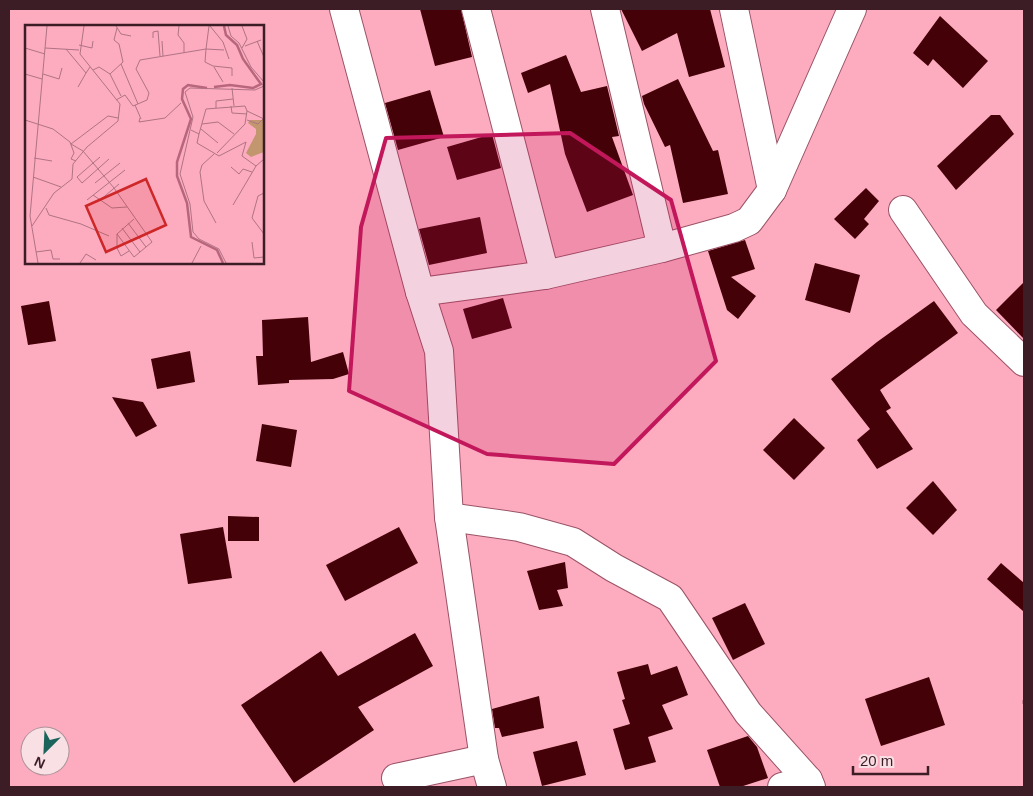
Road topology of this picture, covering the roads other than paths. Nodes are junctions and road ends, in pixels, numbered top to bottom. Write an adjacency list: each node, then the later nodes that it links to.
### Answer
1 (344, 9): 10 (street)
2 (476, 9): 9 (street)
3 (605, 9): 8 (street)
4 (734, 9): 6 (street)
5 (852, 9): 6 (street)
6 (772, 190): 8 (street)
7 (902, 210): 11 (street)
8 (662, 248): 9 (street)
9 (545, 275): 10 (street)
10 (420, 292): 12 (street)
11 (1024, 362)
12 (449, 517): 13 (street); 15 (street)
13 (484, 759): 14 (street); 16 (street)
14 (396, 778)
15 (809, 783): 17 (street)
16 (492, 787)
17 (782, 787)

